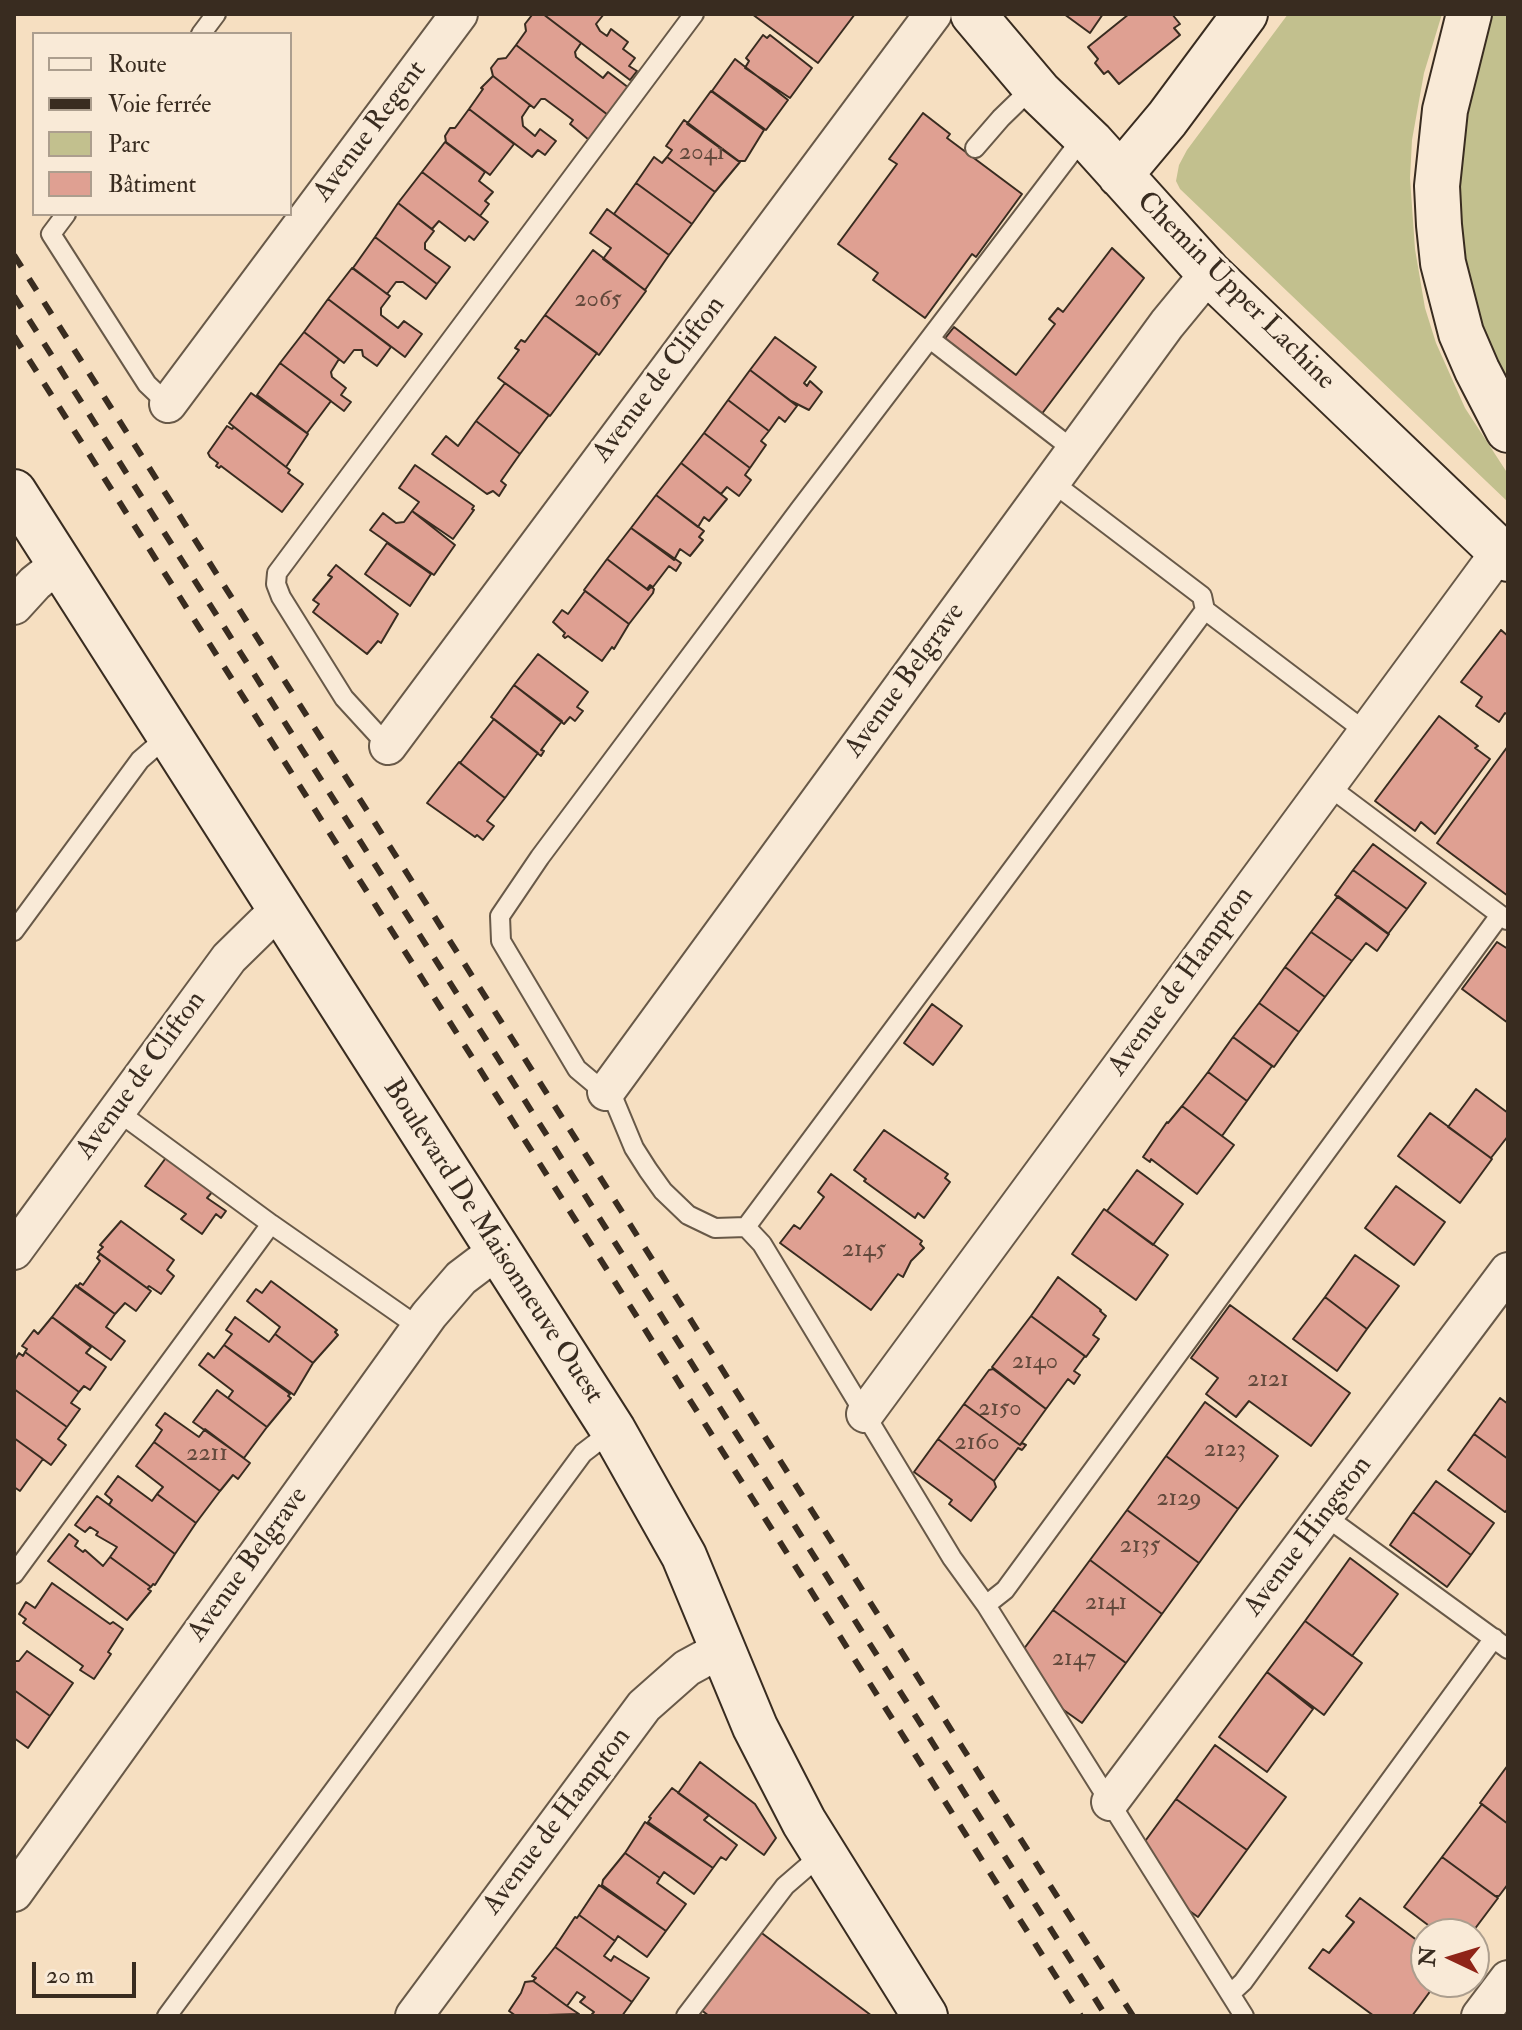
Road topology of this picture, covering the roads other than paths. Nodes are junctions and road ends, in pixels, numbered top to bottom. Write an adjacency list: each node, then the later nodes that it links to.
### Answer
1 (216, 14): 8 (lane)
2 (459, 14): 16 (street, Avenue Regent)
3 (694, 14): 27 (lane)
4 (933, 14): 27 (street, Avenue de Clifton)
5 (973, 14): 9 (street, Chemin Upper Lachine)
6 (1245, 14): 12 (street)
7 (1469, 14): 17 (street)
8 (202, 32)
9 (1034, 86): 10 (street, Chemin Upper Lachine); 11 (lane)
10 (1084, 136): 12 (street, Chemin Upper Lachine); 15 (lane)
11 (975, 148)
12 (1120, 175): 14 (street, Chemin Upper Lachine)
13 (64, 216): 16 (lane)
14 (1209, 273): 18 (street, Avenue Belgrave); 21 (street, Chemin Upper Lachine)
15 (930, 339): 18 (lane); 32 (lane)
16 (168, 404)
17 (1508, 430)
18 (1075, 451): 19 (street, Avenue Belgrave)
19 (1052, 482): 24 (lane); 32 (street, Avenue Belgrave)
20 (14, 492): 22 (street, Boulevard De Maisonneuve Ouest)
21 (1504, 555): 25 (street, Avenue de Hampton)
22 (59, 564): 23 (street); 26 (street, Boulevard De Maisonneuve Ouest)
23 (14, 606)
24 (1205, 610): 25 (lane); 35 (lane)
25 (1366, 732): 28 (street, Avenue de Hampton)
26 (170, 734): 29 (street, Boulevard De Maisonneuve Ouest); 31 (lane)
27 (388, 746)
28 (1327, 785): 30 (lane); 40 (street, Avenue de Hampton)
29 (279, 909): 33 (street, Avenue de Clifton); 36 (street, Boulevard De Maisonneuve Ouest)
30 (1504, 918): 44 (lane)
31 (14, 931)
32 (606, 1092): 35 (lane)
33 (117, 1111): 34 (lane); 37 (street, Avenue de Clifton)
34 (271, 1224): 39 (lane); 43 (lane)
35 (746, 1227): 40 (lane)
36 (498, 1250): 39 (street, Avenue Belgrave); 41 (street, Boulevard De Maisonneuve Ouest)
37 (14, 1251)
38 (1508, 1271): 42 (street, Avenue Hingston)
39 (420, 1328): 49 (street, Avenue Belgrave)
40 (865, 1414): 44 (lane)
41 (613, 1430): 46 (street, Boulevard De Maisonneuve Ouest); 52 (lane)
42 (1325, 1516): 45 (lane); 47 (street, Avenue Hingston)
43 (14, 1574)
44 (986, 1605): 47 (lane)
45 (1501, 1644): 51 (lane)
46 (722, 1649): 48 (street, Boulevard De Maisonneuve Ouest); 53 (street, Avenue de Hampton)
47 (1110, 1802): 51 (lane)
48 (822, 1854): 54 (lane); 55 (street, Boulevard De Maisonneuve Ouest)
49 (14, 1893)
50 (1508, 1979): 57 (street)
51 (1230, 1994): 56 (lane)
52 (167, 2016)
53 (414, 2016)
54 (686, 2016)
55 (925, 2016)
56 (1244, 2016)
57 (1480, 2016)

